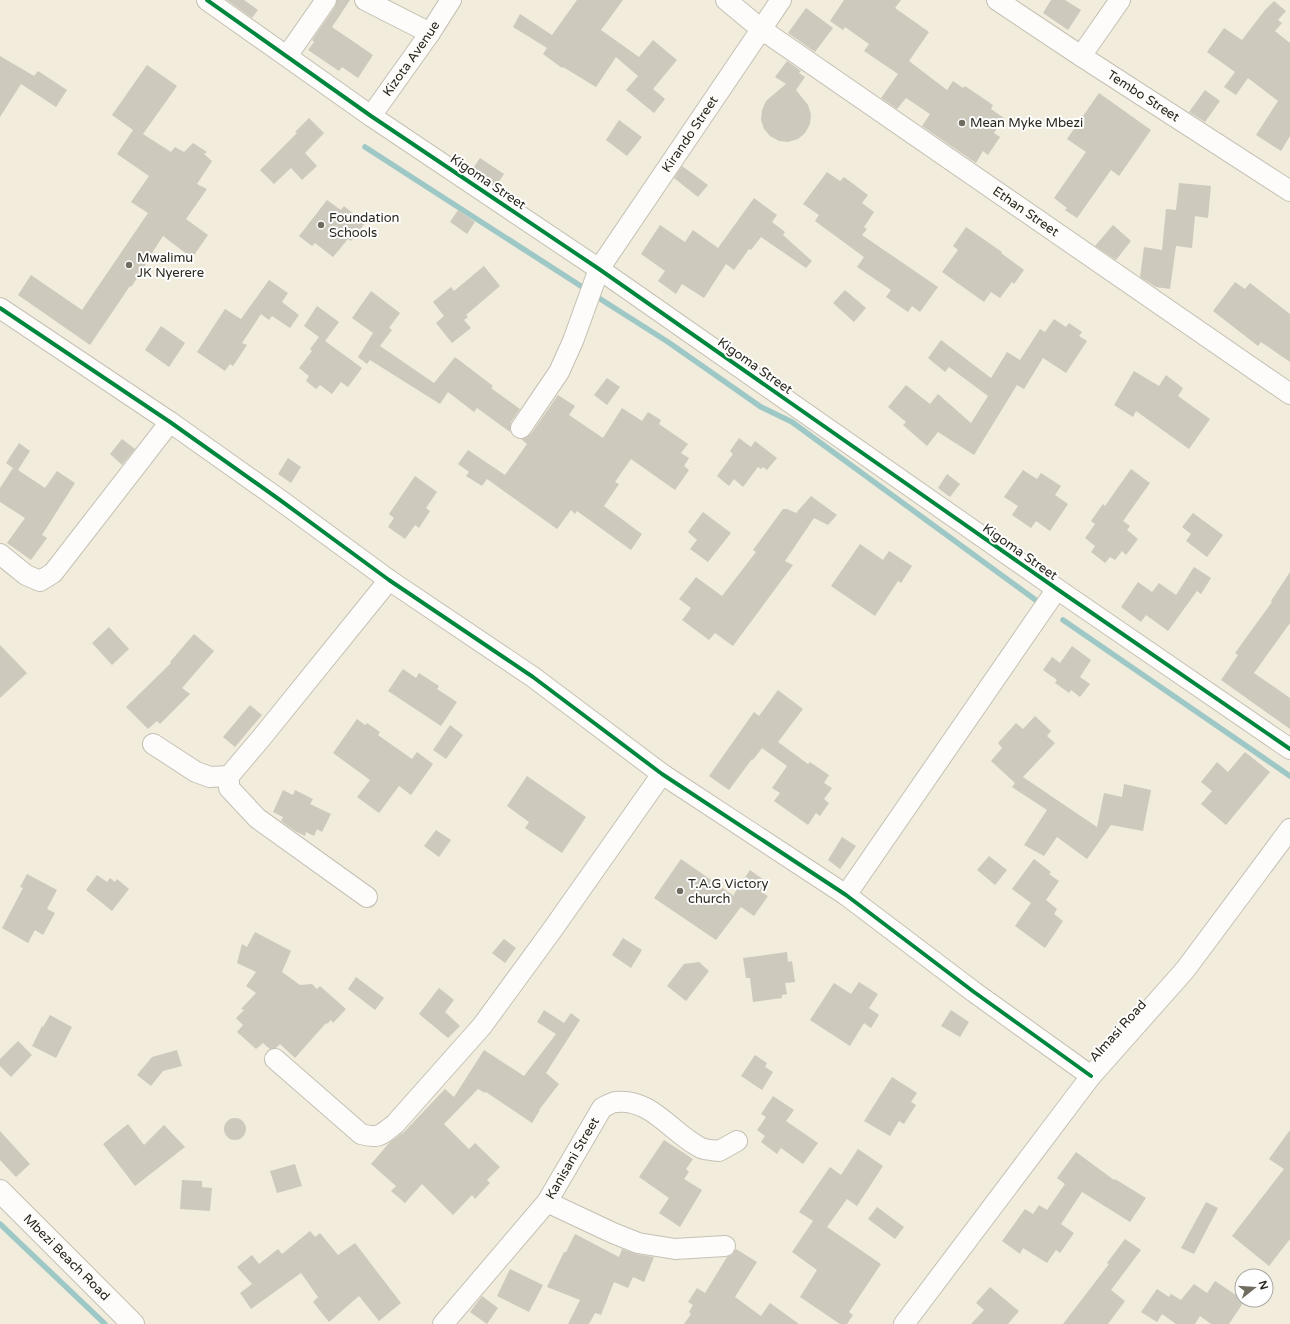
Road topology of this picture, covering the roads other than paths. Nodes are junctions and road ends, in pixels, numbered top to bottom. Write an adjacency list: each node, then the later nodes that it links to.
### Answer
1 (207, 0): 11 (street, Kigoma Street)
2 (326, 0): 11 (street)
3 (365, 0): 10 (street)
4 (451, 0): 10 (street, Kizota Avenue)
5 (726, 0): 9 (street, Ethan Street)
6 (781, 0): 9 (street, Kirando Street)
7 (997, 0): 12 (street, Tembo Street)
8 (1120, 0): 12 (street)
9 (761, 29): 15 (street, Kirando Street); 17 (street, Ethan Street)
10 (430, 33): 13 (street, Kizota Avenue)
11 (287, 56): 13 (street, Kigoma Street)
12 (1081, 56): 14 (street, Tembo Street)
13 (371, 116): 15 (street, Kigoma Street)
14 (1289, 188)
15 (599, 268): 19 (street, Kirando Street); 22 (street, Kigoma Street)
16 (0, 308): 18 (street)
17 (1290, 394)
18 (170, 422): 20 (street); 21 (street)
19 (521, 428)
20 (0, 554)
21 (389, 580): 25 (street); 26 (street)
22 (1057, 589): 24 (street, Kigoma Street); 28 (street)
23 (153, 744): 26 (street)
24 (1290, 749)
25 (662, 774): 28 (street); 30 (street)
26 (229, 776): 29 (street)
27 (1290, 829): 31 (street, Almasi Road)
28 (846, 895): 31 (street)
29 (367, 897)
30 (275, 1059)
31 (1091, 1076): 38 (street, Almasi Road)
32 (736, 1141): 34 (street, Kanisani Street)
33 (0, 1191): 36 (main road, Mbezi Beach Road)
34 (547, 1202): 35 (street); 37 (street, Kanisani Street)
35 (725, 1246)
36 (133, 1324)
37 (443, 1324)
38 (904, 1324)

